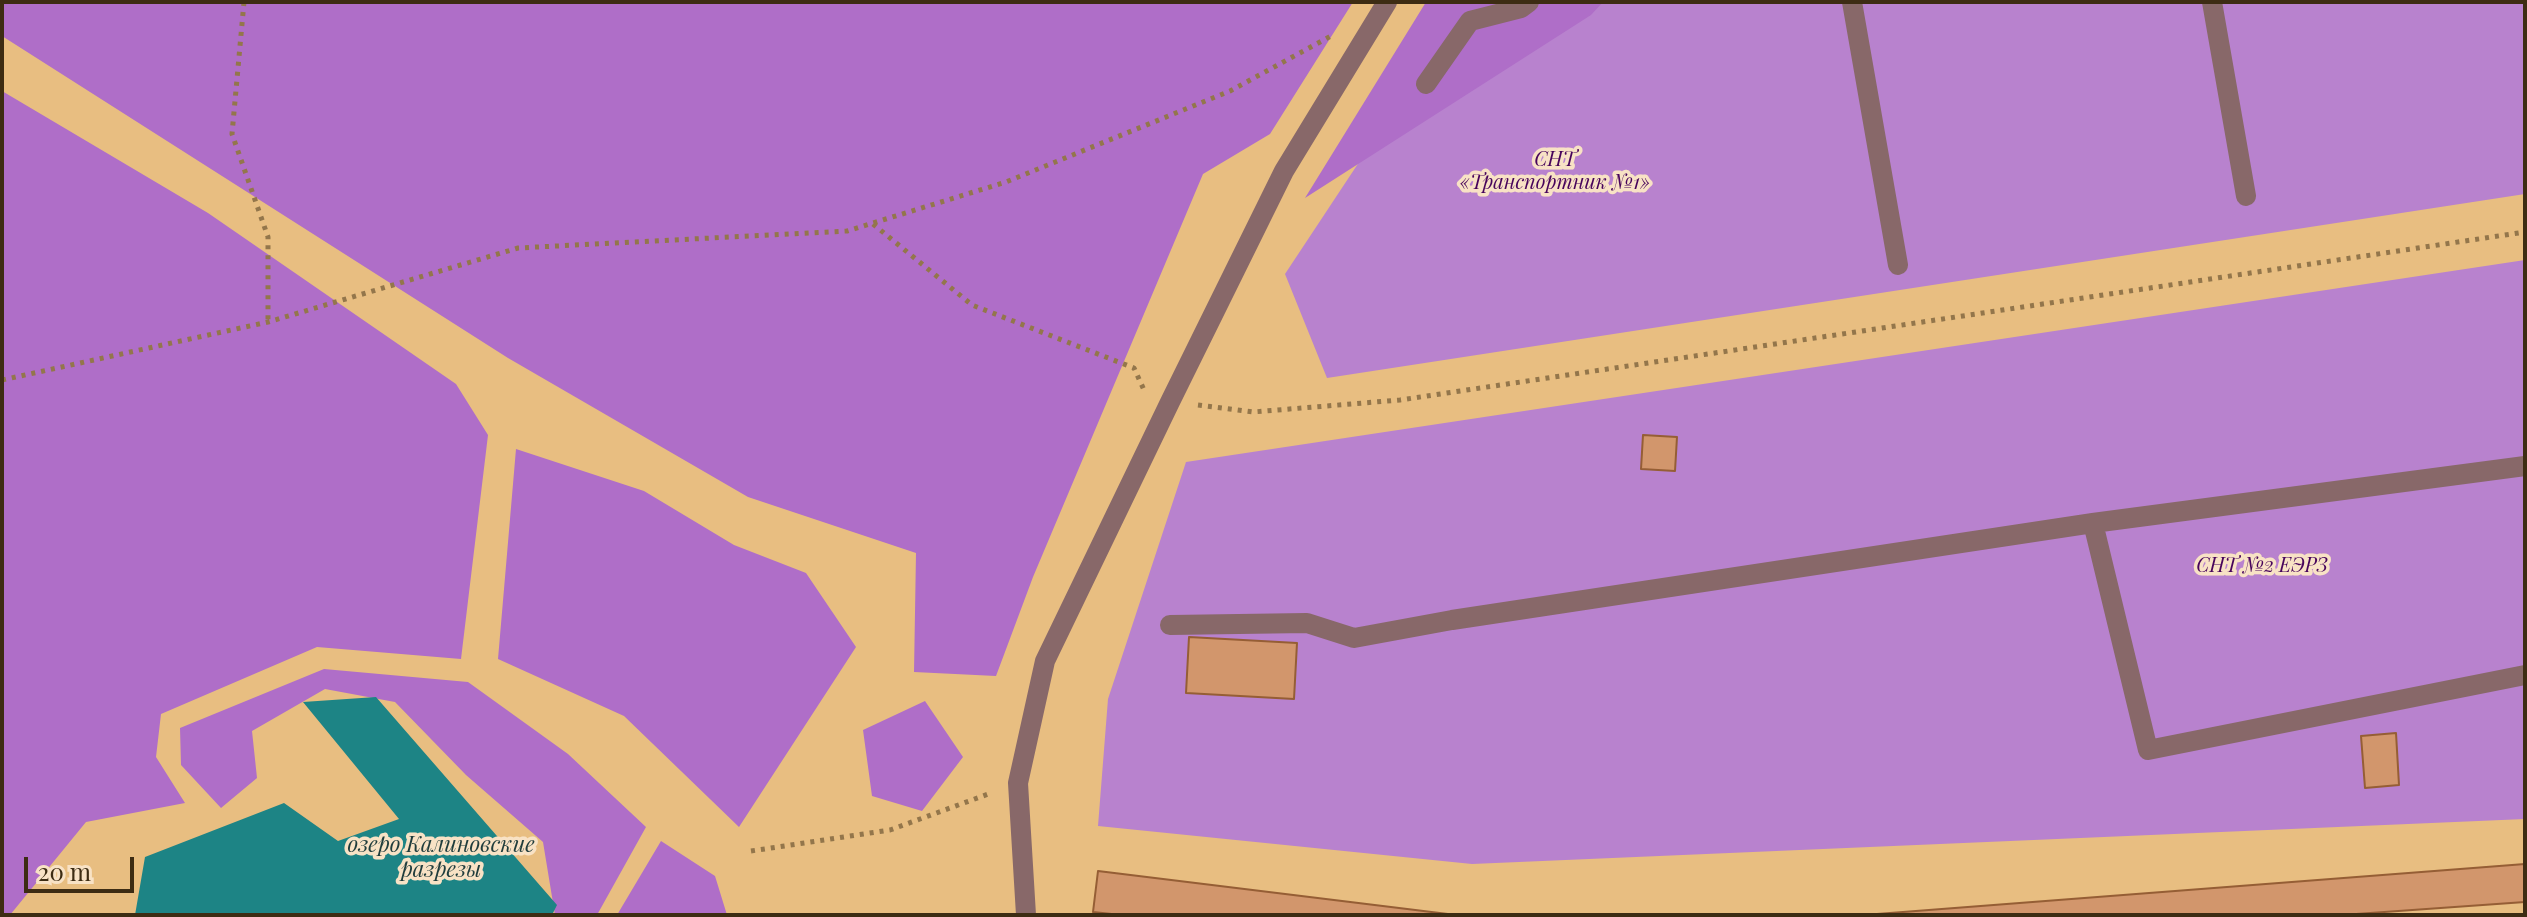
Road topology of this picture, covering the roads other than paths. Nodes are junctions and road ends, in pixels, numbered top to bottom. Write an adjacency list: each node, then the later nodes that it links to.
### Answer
1 (1387, 2): 12 (street)
2 (1529, 2): 5 (street)
3 (1852, 2): 7 (street)
4 (2212, 2): 6 (street)
5 (1426, 84)
6 (2246, 196)
7 (1898, 265)
8 (2525, 466): 9 (street)
9 (2093, 523): 10 (street); 11 (street)
10 (1170, 625)
11 (2525, 675)
12 (1026, 915)

